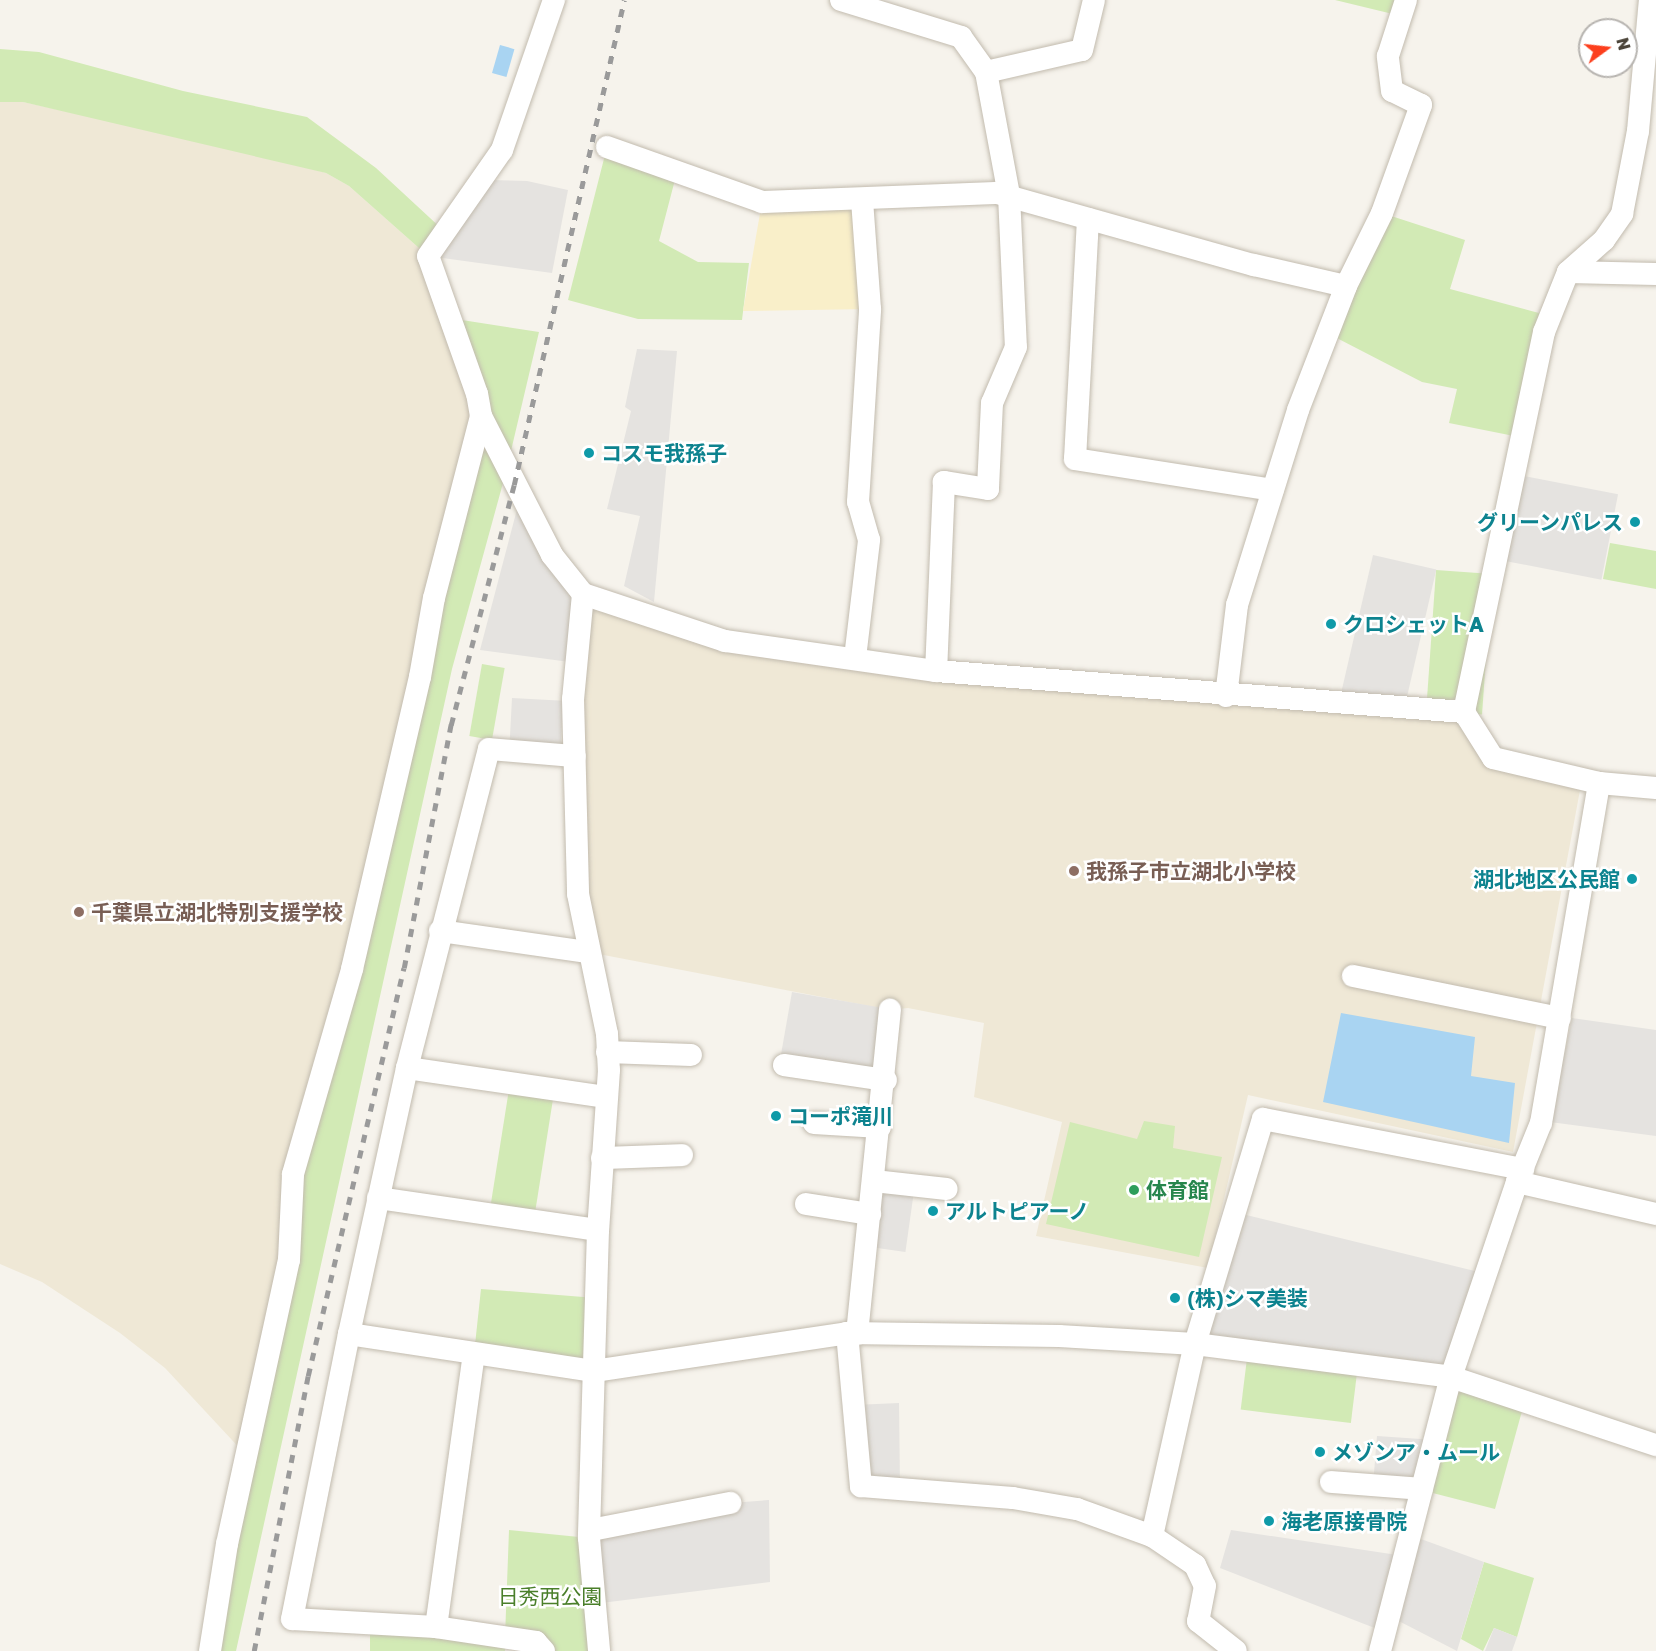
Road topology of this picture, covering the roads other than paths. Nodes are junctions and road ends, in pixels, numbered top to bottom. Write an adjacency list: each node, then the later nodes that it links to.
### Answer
1 (554, 0): 14 (street)
2 (841, 0): 6 (street)
3 (1094, 0): 6 (street)
4 (1406, 0): 13 (street)
5 (1650, 0): 11 (street)
6 (986, 72): 8 (street)
7 (607, 147): 9 (street)
8 (1009, 195): 9 (street); 10 (street); 18 (street)
9 (862, 200): 17 (street)
10 (1088, 219): 13 (street); 15 (street)
11 (1568, 272): 12 (street); 20 (street)
12 (1656, 274)
13 (1346, 286): 15 (street)
14 (481, 416): 16 (street); 60 (street)
15 (1273, 490): 19 (street)
16 (583, 594): 17 (street); 21 (street)
17 (855, 658): 18 (street)
18 (936, 671): 19 (street)
19 (1226, 696): 20 (street)
20 (1464, 712): 22 (street)
21 (575, 756): 24 (street); 25 (street)
22 (1599, 783): 23 (street); 28 (street)
23 (1656, 788)
24 (440, 932): 25 (street); 32 (street)
25 (588, 952): 29 (street)
26 (1353, 976): 28 (street)
27 (890, 1010): 33 (street)
28 (1560, 1018): 39 (street)
29 (608, 1052): 30 (street); 34 (street)
30 (691, 1055)
31 (784, 1065): 33 (street)
32 (407, 1068): 34 (street); 42 (street)
33 (886, 1080): 36 (street)
34 (605, 1097): 38 (street)
35 (814, 1123): 36 (street)
36 (880, 1127): 40 (street)
37 (682, 1155): 38 (street)
38 (602, 1158): 46 (street)
39 (1520, 1175): 45 (street); 49 (street); 52 (street)
40 (874, 1181): 41 (street); 44 (street)
41 (947, 1189)
42 (378, 1198): 46 (street); 48 (street)
43 (806, 1204): 44 (street)
44 (870, 1214): 47 (street)
45 (1656, 1214)
46 (598, 1230): 51 (street)
47 (852, 1333): 49 (street); 51 (street); 58 (street)
48 (349, 1334): 50 (street); 59 (street)
49 (1195, 1344): 52 (street); 58 (street)
50 (474, 1354): 51 (street); 59 (street)
51 (594, 1371): 57 (street)
52 (1451, 1377): 53 (street); 55 (street)
53 (1656, 1445)
54 (1331, 1482): 55 (street)
55 (1422, 1489): 64 (street)
56 (730, 1503): 57 (street)
57 (591, 1530): 62 (street)
58 (1152, 1536): 63 (street)
59 (436, 1627): 61 (street)
60 (210, 1651)
61 (544, 1651)
62 (599, 1651)
63 (1236, 1651)
64 (1380, 1651)

